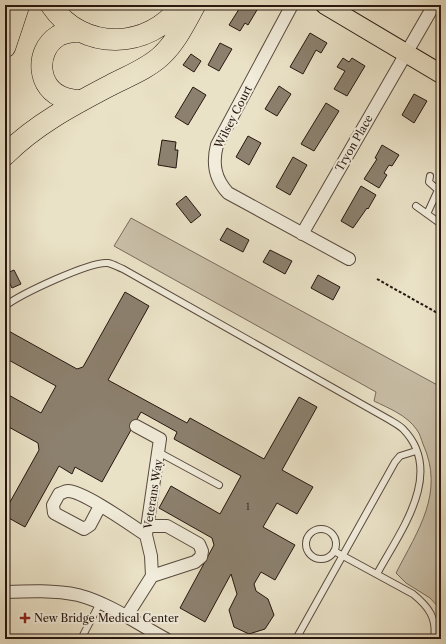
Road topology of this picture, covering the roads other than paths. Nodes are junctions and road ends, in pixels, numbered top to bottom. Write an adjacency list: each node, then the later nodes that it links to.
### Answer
1 (19, 5): 9 (highway)
2 (50, 5): 8 (highway)
3 (181, 5): 8 (highway)
4 (195, 5): 12 (highway)
5 (292, 5): 18 (street, Wilsey Court)
6 (325, 5): 10 (main road)
7 (434, 5): 10 (street, Tryon Place)
8 (79, 31): 12 (highway)
9 (5, 47)
10 (406, 53): 11 (main road); 18 (street, Tryon Place)
11 (441, 74)
12 (80, 101): 13 (highway)
13 (5, 155)
14 (430, 176): 16 (lane)
15 (416, 206): 16 (lane)
16 (427, 214): 17 (lane)
17 (441, 224)
18 (302, 234): 19 (street, Wilsey Court)
19 (349, 259)
20 (5, 306): 22 (lane)
21 (136, 426): 23 (street, Veterans Way)
22 (416, 451): 28 (lane); 29 (lane)
23 (160, 452): 24 (lane); 26 (street, Veterans Way)
24 (219, 485)
25 (100, 506): 26 (street)
26 (147, 530): 30 (street, Veterans Way); 30 (street)
27 (334, 552): 27 (lane); 28 (lane)
28 (343, 555): 29 (lane); 36 (lane)
29 (378, 574): 37 (lane)
30 (152, 576): 33 (street)
31 (5, 592): 32 (street)
32 (100, 603): 33 (street); 34 (lane)
33 (126, 617): 35 (street)
34 (81, 639)
35 (166, 639)
36 (296, 639)
37 (434, 639)

